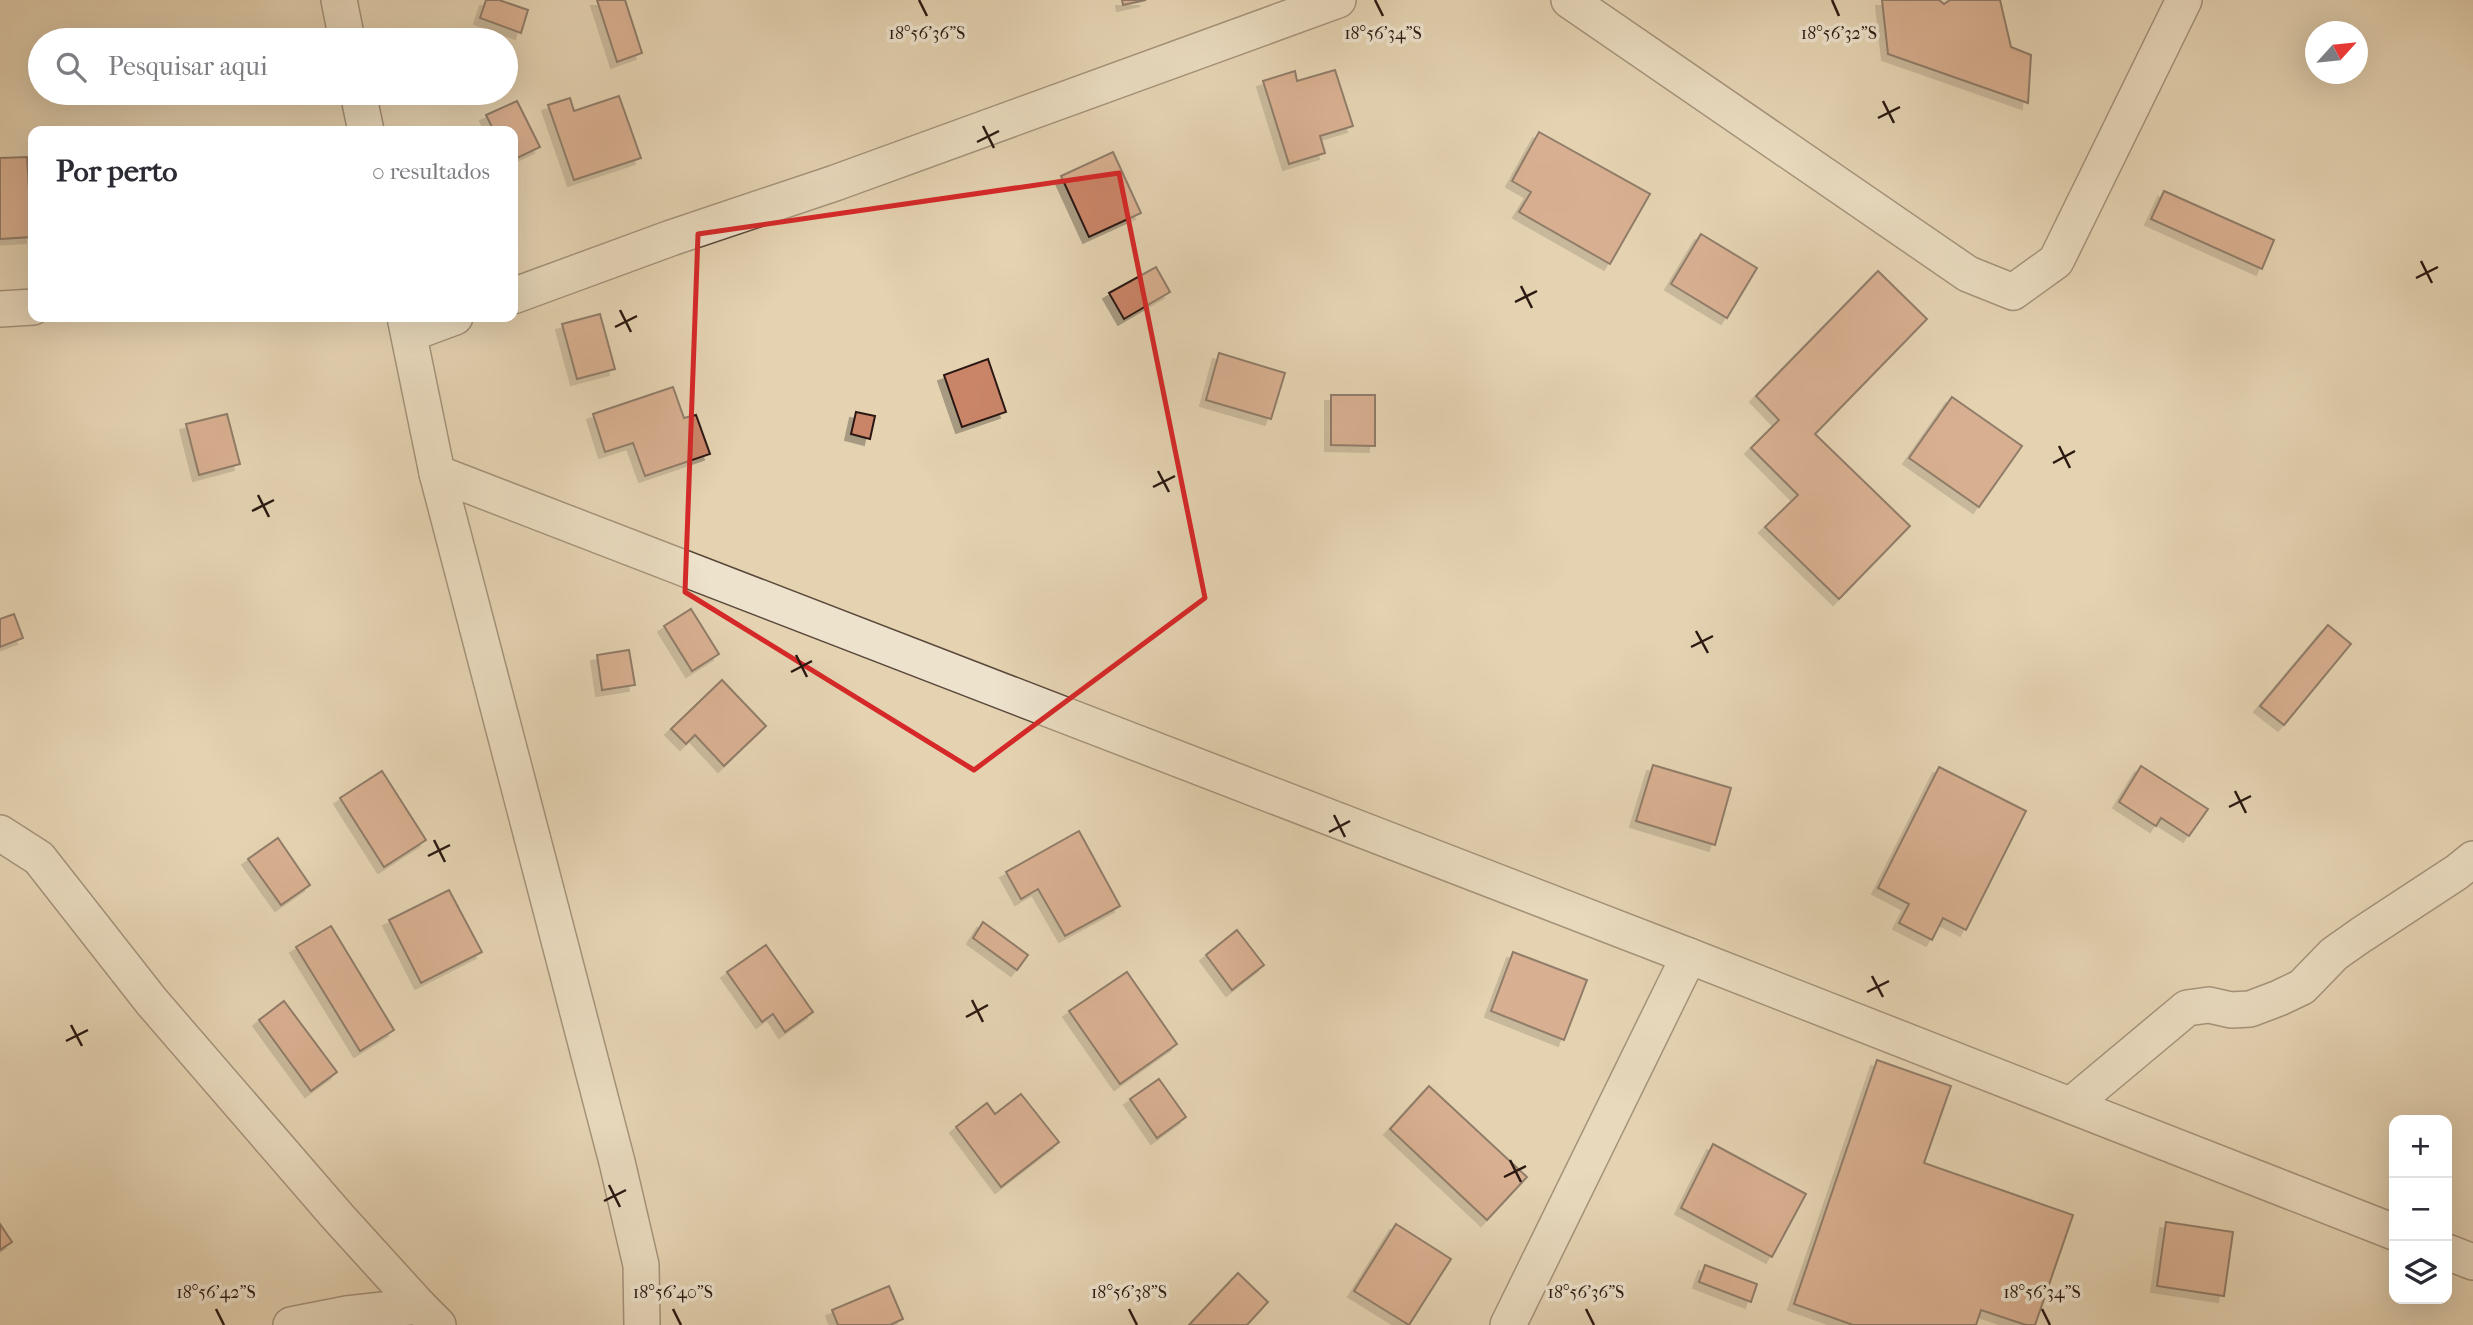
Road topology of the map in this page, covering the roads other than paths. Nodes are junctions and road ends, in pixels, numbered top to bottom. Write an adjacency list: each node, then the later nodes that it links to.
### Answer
1 (339, 0): 5 (street)
2 (1338, 0): 8 (street)
3 (1569, 0): 4 (street)
4 (2184, 0)
5 (345, 28)
6 (361, 105): 7 (street)
7 (365, 126)
8 (518, 294)
9 (28, 307): 10 (street)
10 (0, 309)
11 (425, 322): 12 (street)
12 (407, 325): 13 (street)
13 (437, 473): 16 (street); 23 (street)
14 (0, 833): 21 (street)
15 (2473, 859): 17 (street)
16 (1689, 956): 17 (street); 24 (street)
17 (2071, 1105): 18 (street)
18 (2389, 1229)
19 (2452, 1254): 20 (street)
20 (2473, 1262)
21 (429, 1316): 22 (street)
22 (291, 1325)
23 (642, 1325)
24 (1507, 1325)

